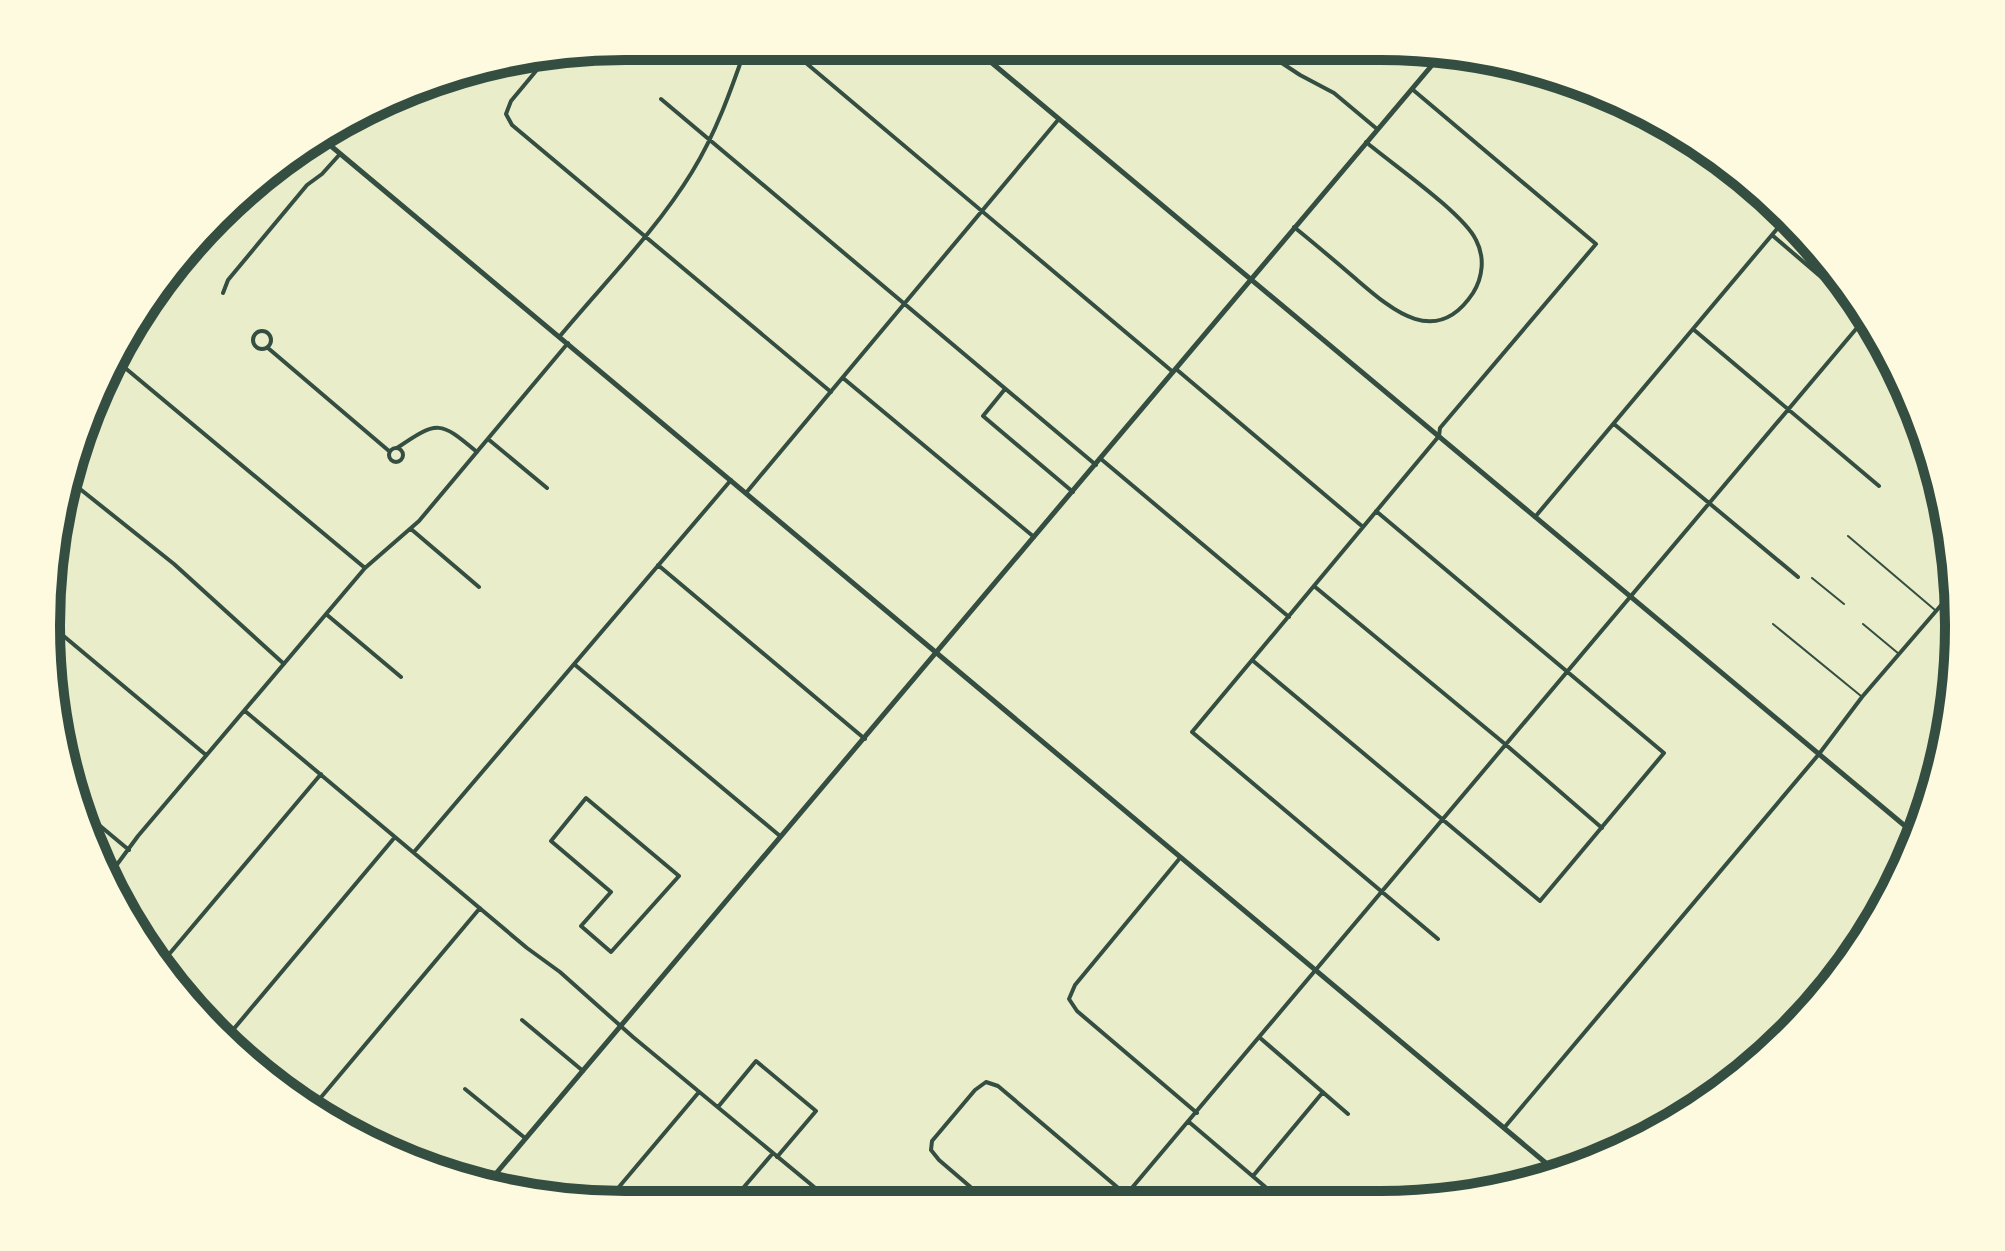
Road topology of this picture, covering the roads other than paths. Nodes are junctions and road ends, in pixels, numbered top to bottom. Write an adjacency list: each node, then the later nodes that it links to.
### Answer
1 (742, 60): 11 (street)
2 (802, 60): 15 (street)
3 (988, 60): 9 (street)
4 (1277, 60): 10 (street)
5 (1434, 63): 7 (street)
6 (539, 67): 19 (street)
7 (1412, 89): 10 (street); 36 (street)
8 (661, 99): 11 (street)
9 (1058, 120): 15 (street); 20 (street)
10 (1377, 129): 12 (street)
11 (709, 139): 19 (street); 23 (street)
12 (1366, 142): 17 (street); 17 (street)
13 (329, 144): 14 (street)
14 (340, 154): 22 (street); 26 (street)
15 (982, 212): 23 (street); 30 (street)
16 (1779, 226): 18 (street)
17 (1294, 227): 20 (street)
18 (1772, 235): 21 (street); 25 (street)
19 (644, 236): 26 (street); 33 (street)
20 (1251, 279): 30 (street); 36 (street)
21 (1833, 287)
22 (223, 293)
23 (904, 304): 31 (street); 32 (street)
24 (1859, 326): 34 (street)
25 (1693, 329): 34 (street); 35 (street)
26 (560, 336): 27 (street)
27 (568, 343): 37 (street); 43 (street)
28 (268, 348): 28 (street); 39 (street)
29 (123, 366): 57 (street)
30 (1175, 371): 41 (street); 52 (street)
31 (843, 378): 33 (street); 55 (street)
32 (1005, 389): 42 (street); 47 (street)
33 (831, 392): 48 (street)
34 (1788, 409): 44 (street); 49 (street)
35 (1614, 424): 49 (street); 51 (street)
36 (1439, 436): 50 (street); 51 (street)
37 (488, 439): 40 (street); 46 (street)
38 (397, 448): 39 (street); 39 (street); 40 (street)
39 (389, 451)
40 (477, 452): 53 (street)
41 (1101, 459): 42 (street); 67 (street)
42 (1096, 465): 47 (street)
43 (731, 480): 48 (street); 56 (street)
44 (1879, 486)
45 (77, 487): 74 (street)
46 (547, 488)
47 (1073, 492): 55 (street)
48 (746, 493): 71 (street)
49 (1708, 503): 58 (street); 62 (street)
50 (1376, 511): 52 (street); 76 (street)
51 (1535, 517): 62 (street)
52 (1363, 527): 60 (street)
53 (411, 529): 57 (street); 61 (street)
54 (1848, 536): 65 (lane)
55 (1034, 537): 71 (street)
56 (658, 565): 75 (street); 80 (street)
57 (365, 568): 66 (street)
58 (1798, 577)
59 (1812, 578): 64 (lane)
60 (1314, 586): 67 (street); 81 (street)
61 (479, 587)
62 (1629, 596): 76 (street); 82 (street)
63 (1944, 602): 65 (street)
64 (1844, 604)
65 (1936, 612): 72 (street)
66 (326, 614): 74 (street); 77 (street)
67 (1289, 617): 73 (street)
68 (1773, 624): 78 (lane)
69 (1863, 624): 72 (lane)
70 (60, 633): 83 (street)
71 (937, 652): 80 (street); 93 (street)
72 (1899, 655): 78 (street)
73 (1252, 660): 85 (street); 95 (street)
74 (284, 664): 79 (street)
75 (574, 664): 90 (street); 92 (street)
76 (1566, 671): 81 (street); 87 (street)
77 (401, 677)
78 (1862, 697): 82 (street)
79 (245, 711): 83 (street); 84 (street)
80 (865, 739): 90 (street)
81 (1505, 744): 85 (street); 87 (street)
82 (1819, 754): 88 (street); 114 (street)
83 (206, 755): 91 (street)
84 (321, 774): 89 (street); 99 (street)
85 (1443, 818): 87 (street); 95 (street)
86 (96, 822): 91 (street)
87 (1602, 828)
88 (1907, 828)
89 (395, 837): 92 (street); 103 (street)
90 (781, 838): 102 (street)
91 (129, 850): 94 (street)
92 (414, 852): 96 (street)
93 (1180, 858): 100 (street); 111 (street)
94 (115, 868)
95 (1381, 892): 97 (street); 100 (street)
96 (480, 908): 102 (street); 109 (street)
97 (1438, 939)
98 (611, 952): 98 (street)
99 (167, 957)
100 (1315, 970): 104 (street); 114 (street)
101 (522, 1020): 105 (street)
102 (622, 1027): 105 (street); 107 (street)
103 (232, 1031)
104 (1259, 1037): 108 (street); 111 (street)
105 (583, 1071): 115 (street)
106 (465, 1089): 115 (street)
107 (699, 1092): 110 (street); 120 (street)
108 (1323, 1092): 112 (street); 119 (street)
109 (318, 1100)
110 (718, 1108): 116 (street); 116 (street)
111 (1197, 1113): 113 (street)
112 (1348, 1114)
113 (1189, 1122): 119 (street); 125 (street)
114 (1504, 1128): 117 (street)
115 (526, 1139): 118 (street)
116 (775, 1155): 121 (street); 122 (street)
117 (1548, 1165)
118 (495, 1175)
119 (1253, 1176): 126 (street)
120 (616, 1191)
121 (741, 1191)
122 (819, 1191)
123 (975, 1191): 124 (street)
124 (1122, 1191)
125 (1130, 1191)
126 (1270, 1191)

